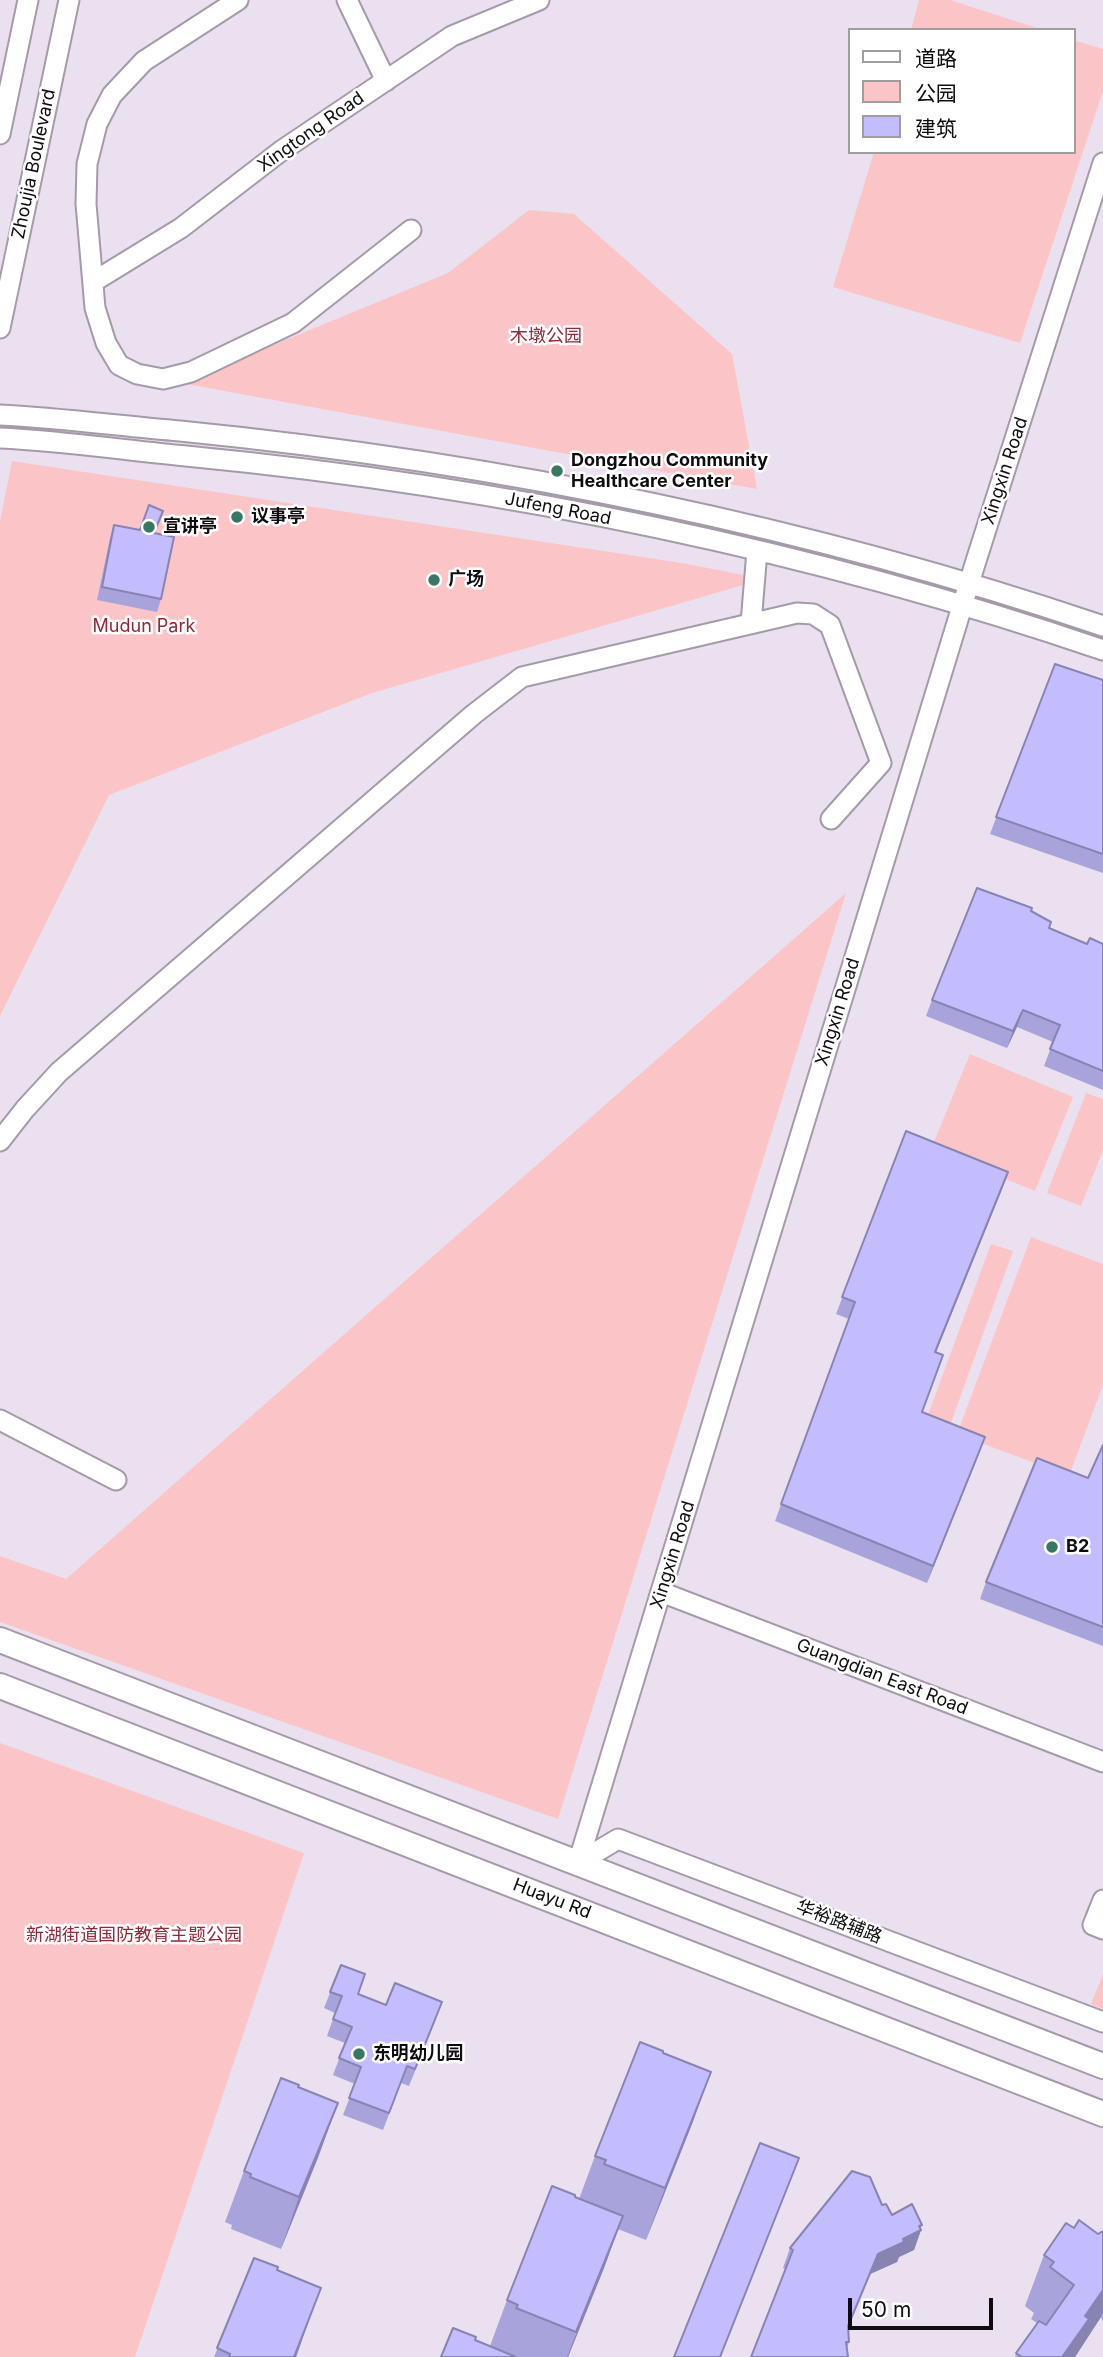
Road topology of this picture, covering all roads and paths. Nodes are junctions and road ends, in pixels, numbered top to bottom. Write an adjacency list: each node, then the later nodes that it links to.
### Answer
1 (28, 0): 7 (street)
2 (69, 0): 11 (street, Zhoujia Boulevard)
3 (238, 0): 10 (street)
4 (347, 0): 6 (street)
5 (539, 0): 6 (street, Xingtong Road)
6 (386, 81): 10 (street, Xingtong Road)
7 (0, 134)
8 (1103, 163): 15 (street, Xingxin Road)
9 (411, 230): 10 (street)
10 (93, 282)
11 (0, 328)
12 (0, 415): 15 (street, Jufeng Road)
13 (0, 438): 14 (street, Jufeng Road)
14 (757, 551): 16 (street, Jufeng Road); 17 (street)
15 (970, 583): 16 (street, Xingxin Road); 18 (street, Jufeng Road)
16 (963, 605): 19 (street, Jufeng Road); 24 (street, Xingxin Road)
17 (751, 623): 20 (street); 21 (street)
18 (1103, 626)
19 (1103, 650)
20 (831, 819)
21 (0, 1142)
22 (0, 1420): 23 (street)
23 (116, 1480)
24 (662, 1592): 27 (street, Guangdian East Road); 28 (street, Xingxin Road)
25 (0, 1640): 28 (main road)
26 (0, 1686): 33 (main road, Huayu Rd)
27 (1103, 1762)
28 (578, 1863): 31 (street, 华裕路辅路); 32 (main road)
29 (1103, 1900): 30 (street)
30 (1098, 1927)
31 (1103, 2022)
32 (1103, 2066)
33 (1103, 2114)

